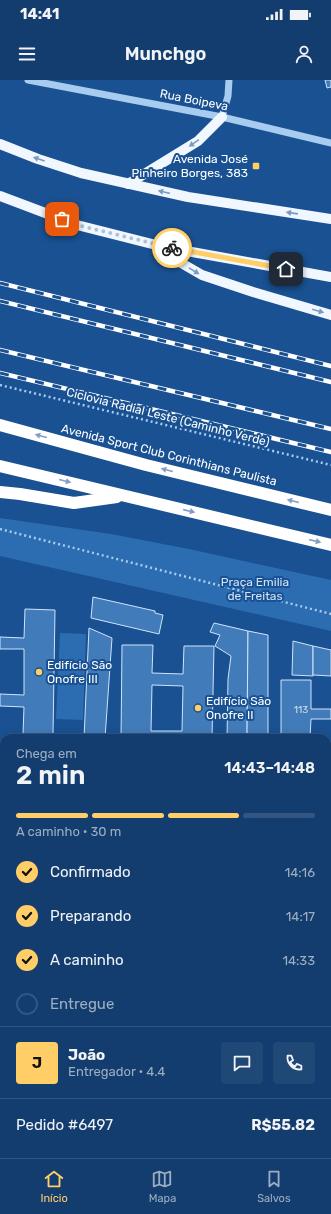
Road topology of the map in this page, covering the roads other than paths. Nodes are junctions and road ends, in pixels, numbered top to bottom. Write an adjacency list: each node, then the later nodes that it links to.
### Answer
1 (28, 80): 3 (street, Rua Boipeva)
2 (229, 80): 3 (street)
3 (222, 116): 4 (street, Rua Boipeva); 6 (main road, one-way to 6)
4 (331, 143)
5 (0, 144): 6 (main road, one-way to 5)
6 (128, 184): 8 (main road, one-way to 6)
7 (0, 196): 9 (main road)
8 (331, 219)
9 (164, 247): 10 (main road); 11 (main road, one-way to 11)
10 (331, 277)
11 (331, 315)
12 (0, 425): 16 (highway, Avenida Sport Club Corinthians Paulista, one-way to 12)
13 (0, 466): 15 (highway, one-way to 15)
14 (0, 492): 15 (highway)
15 (124, 496): 17 (highway, one-way to 17)
16 (331, 510)
17 (331, 545)

